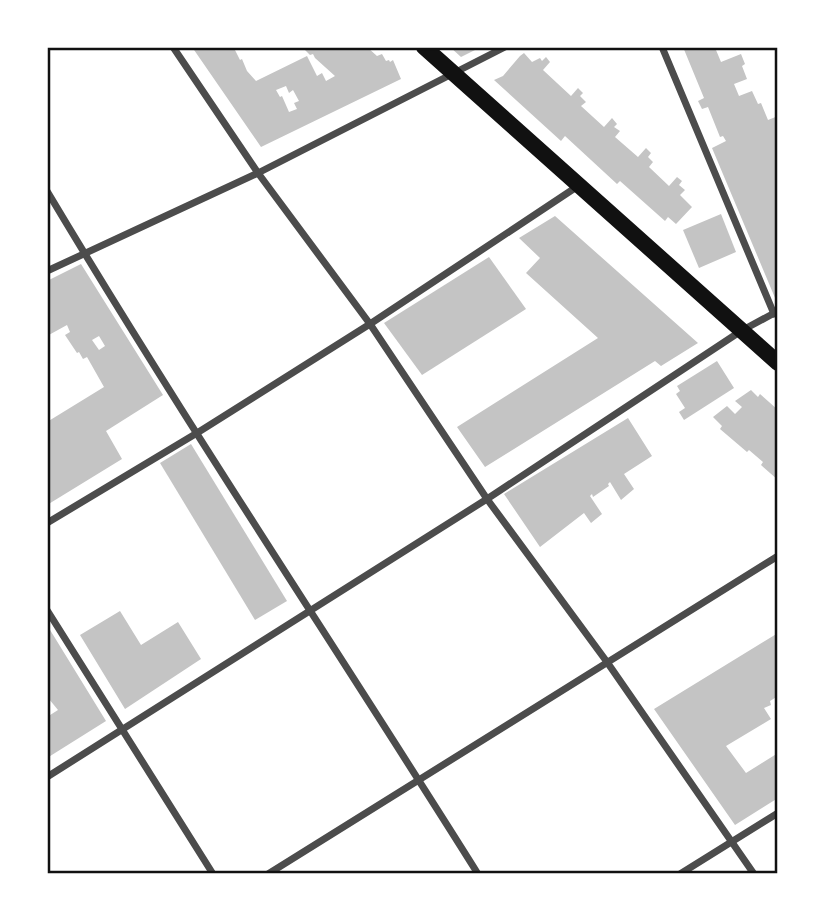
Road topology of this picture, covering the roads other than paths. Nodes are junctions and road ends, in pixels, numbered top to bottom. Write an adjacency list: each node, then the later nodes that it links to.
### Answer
1 (173, 47): 6 (street)
2 (424, 47): 5 (main road)
3 (505, 47): 5 (street)
4 (662, 47): 11 (street)
5 (454, 74): 6 (street); 7 (main road)
6 (258, 173): 9 (street); 12 (street)
7 (579, 185): 12 (street); 13 (main road)
8 (47, 191): 9 (street)
9 (85, 254): 10 (street); 15 (street)
10 (47, 271)
11 (776, 313): 13 (street)
12 (370, 324): 15 (street); 16 (street)
13 (741, 331): 14 (main road); 16 (street)
14 (778, 363)
15 (197, 433): 17 (street); 20 (street)
16 (487, 499): 20 (street); 21 (street)
17 (47, 523)
18 (778, 556): 21 (street)
19 (47, 610): 22 (street)
20 (309, 610): 22 (street); 24 (street)
21 (607, 662): 24 (street); 26 (street)
22 (121, 730): 23 (street); 27 (street)
23 (47, 777)
24 (419, 780): 28 (street); 29 (street)
25 (778, 813): 26 (street)
26 (732, 842): 30 (street); 31 (street)
27 (213, 874)
28 (268, 874)
29 (478, 874)
30 (680, 874)
31 (754, 874)

